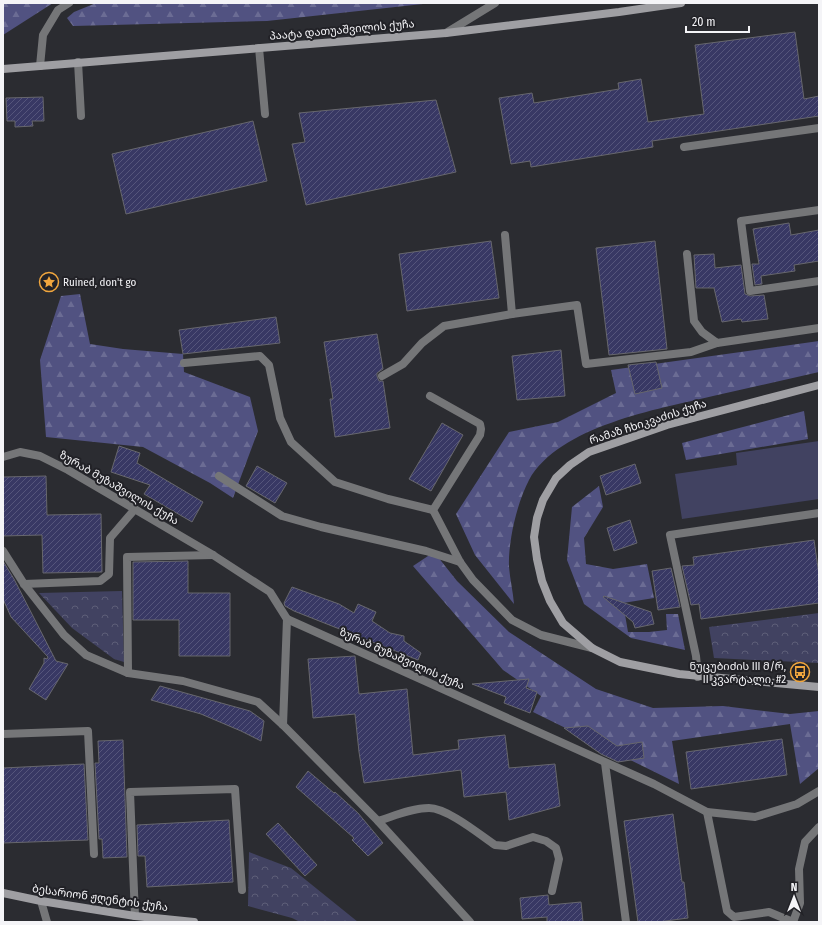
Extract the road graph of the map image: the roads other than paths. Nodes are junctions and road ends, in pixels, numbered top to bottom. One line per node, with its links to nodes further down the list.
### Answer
1 (69, 3): 7 (street)
2 (495, 3): 4 (street)
3 (681, 3): 4 (main road, პაატა დათუაშვილის ქუჩა)
4 (446, 32): 5 (main road, პაატა დათუაშვილის ქუჩა)
5 (259, 48): 6 (main road, პაატა დათუაშვილის ქუჩა); 9 (street)
6 (78, 62): 7 (main road, პაატა დათუაშვილის ქუჩა); 10 (street)
7 (40, 66): 8 (main road, პაატა დათუაშვილის ქუჩა)
8 (3, 69)
9 (265, 114)
10 (81, 116)
11 (819, 128): 12 (street)
12 (684, 147)
13 (819, 210): 16 (street)
14 (505, 235): 17 (street)
15 (687, 254): 19 (street)
16 (819, 281)
17 (512, 314): 19 (street); 21 (street)
18 (819, 328): 19 (street)
19 (717, 343)
20 (184, 363): 27 (street)
21 (382, 376)
22 (819, 385): 34 (main road, რამაზ ჩხიკვაძის ქუჩა)
23 (430, 396): 27 (street)
24 (3, 457): 26 (street, ზურაბ მუზაშვილის ქუჩა)
25 (219, 476): 31 (street)
26 (135, 509): 30 (street, ზურაბ მუზაშვილის ქუჩა); 32 (street)
27 (433, 510): 31 (street)
28 (819, 513): 36 (street)
29 (3, 551): 32 (street)
30 (213, 554): 33 (street, ზურაბ მუზაშვილის ქუჩა); 35 (street)
31 (460, 562): 34 (street)
32 (24, 584): 35 (street)
33 (287, 619): 38 (street); 40 (street, ზურაბ მუზაშვილის ქუჩა)
34 (592, 648): 36 (main road, რამაზ ჩხიკვაძის ქუჩა)
35 (128, 673): 38 (street)
36 (698, 677): 37 (main road, რამაზ ჩხიკვაძის ქუჩა)
37 (819, 687)
38 (283, 725): 43 (street)
39 (3, 734): 45 (street)
40 (605, 763): 42 (street, ზურაბ მუზაშვილის ქუჩა); 54 (street)
41 (819, 791): 42 (street, ზურაბ მუზაშვილის ქუჩა)
42 (707, 812): 55 (street)
43 (378, 821): 47 (street); 53 (street)
44 (819, 827): 55 (street)
45 (94, 854)
46 (242, 890): 50 (street)
47 (552, 891)
48 (3, 893): 49 (main road, ბესარიონ ჟღენტის ქუჩა)
49 (41, 901): 50 (main road, ბესარიონ ჟღენტის ქუჩა); 51 (street)
50 (135, 916): 52 (main road, ბესარიონ ჟღენტის ქუჩა)
51 (47, 922)
52 (194, 922)
53 (470, 922)
54 (626, 922)
55 (793, 922)

